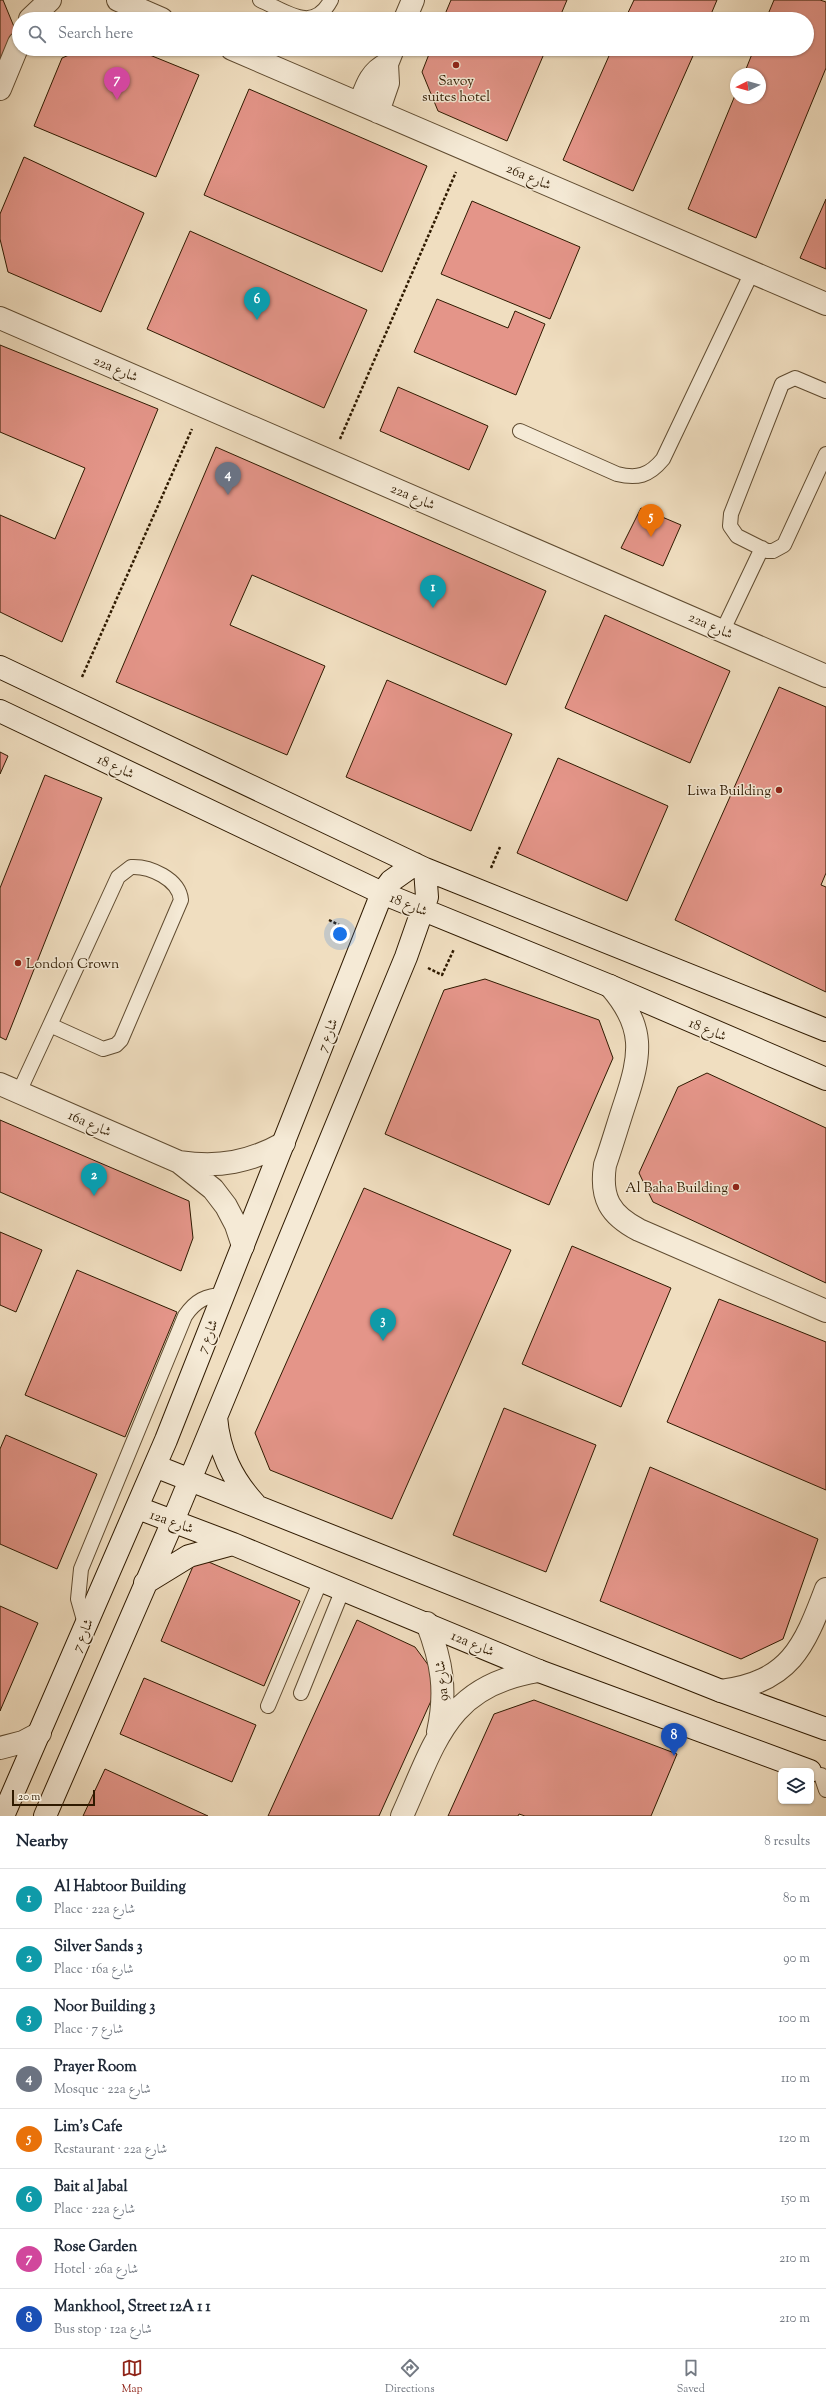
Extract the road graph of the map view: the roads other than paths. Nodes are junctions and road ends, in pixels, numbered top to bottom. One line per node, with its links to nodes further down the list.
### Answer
1 (29, 0): 7 (street)
2 (50, 0): 8 (street)
3 (118, 0): 9 (street)
4 (260, 0): 10 (lane)
5 (331, 0): 11 (lane)
6 (413, 0): 12 (street)
7 (29, 12)
8 (37, 12)
9 (146, 12)
10 (290, 12)
11 (323, 12)
12 (408, 12)
13 (14, 56): 16 (street)
14 (248, 56): 17 (street, 26a شارع)
15 (390, 56): 17 (street)
16 (0, 89)
17 (369, 108): 18 (street, 26a شارع)
18 (752, 272): 19 (street, 26a شارع); 22 (lane)
19 (826, 304)
20 (0, 318): 25 (street, 22a شارع)
21 (826, 391): 24 (lane)
22 (520, 431)
23 (826, 454): 24 (lane)
24 (762, 548): 25 (lane)
25 (723, 630): 27 (street, 22a شارع)
26 (0, 667): 29 (street)
27 (826, 676)
28 (0, 711): 30 (street, شارع 18)
29 (420, 867): 30 (street, شارع 7); 31 (street); 34 (street)
30 (382, 893): 31 (street, شارع 18); 37 (street, شارع 7)
31 (424, 910): 32 (street, شارع 18); 42 (street)
32 (610, 986): 35 (street, شارع 18); 41 (street)
33 (50, 1025): 33 (lane); 36 (lane)
34 (826, 1030)
35 (826, 1080)
36 (9, 1088): 38 (street, 16a شارع)
37 (284, 1143): 38 (street, 16a شارع); 39 (street, شارع 7)
38 (179, 1162): 39 (street, 16a شارع)
39 (243, 1246): 40 (street, شارع 7)
40 (224, 1295): 43 (street, شارع 7); 54 (lane)
41 (826, 1311)
42 (216, 1416): 44 (street); 45 (street)
43 (155, 1466): 44 (street); 46 (street, شارع 7)
44 (190, 1480): 45 (street); 47 (street)
45 (256, 1505): 56 (street)
46 (138, 1508): 47 (street, 12a شارع); 54 (street, شارع 7)
47 (173, 1521): 48 (street, 12a شارع); 50 (street)
48 (233, 1544): 49 (street, 12a شارع); 50 (street)
49 (321, 1580): 51 (street, 12a شارع); 58 (lane)
50 (144, 1584): 65 (street)
51 (343, 1589): 53 (street, 12a شارع); 57 (lane)
52 (826, 1589): 56 (street)
53 (426, 1623): 55 (street, 12a شارع); 61 (street, 9a شارع)
54 (86, 1627): 60 (street, شارع 7)
55 (539, 1671): 61 (street, 9a شارع); 63 (street, 12a شارع)
56 (721, 1691): 59 (street)
57 (301, 1693)
58 (268, 1706)
59 (826, 1729)
60 (40, 1733): 62 (street); 64 (street, شارع 7)
61 (436, 1741): 66 (street, 9a شارع)
62 (0, 1748)
63 (819, 1777)
64 (3, 1816)
65 (45, 1816)
66 (402, 1816)

